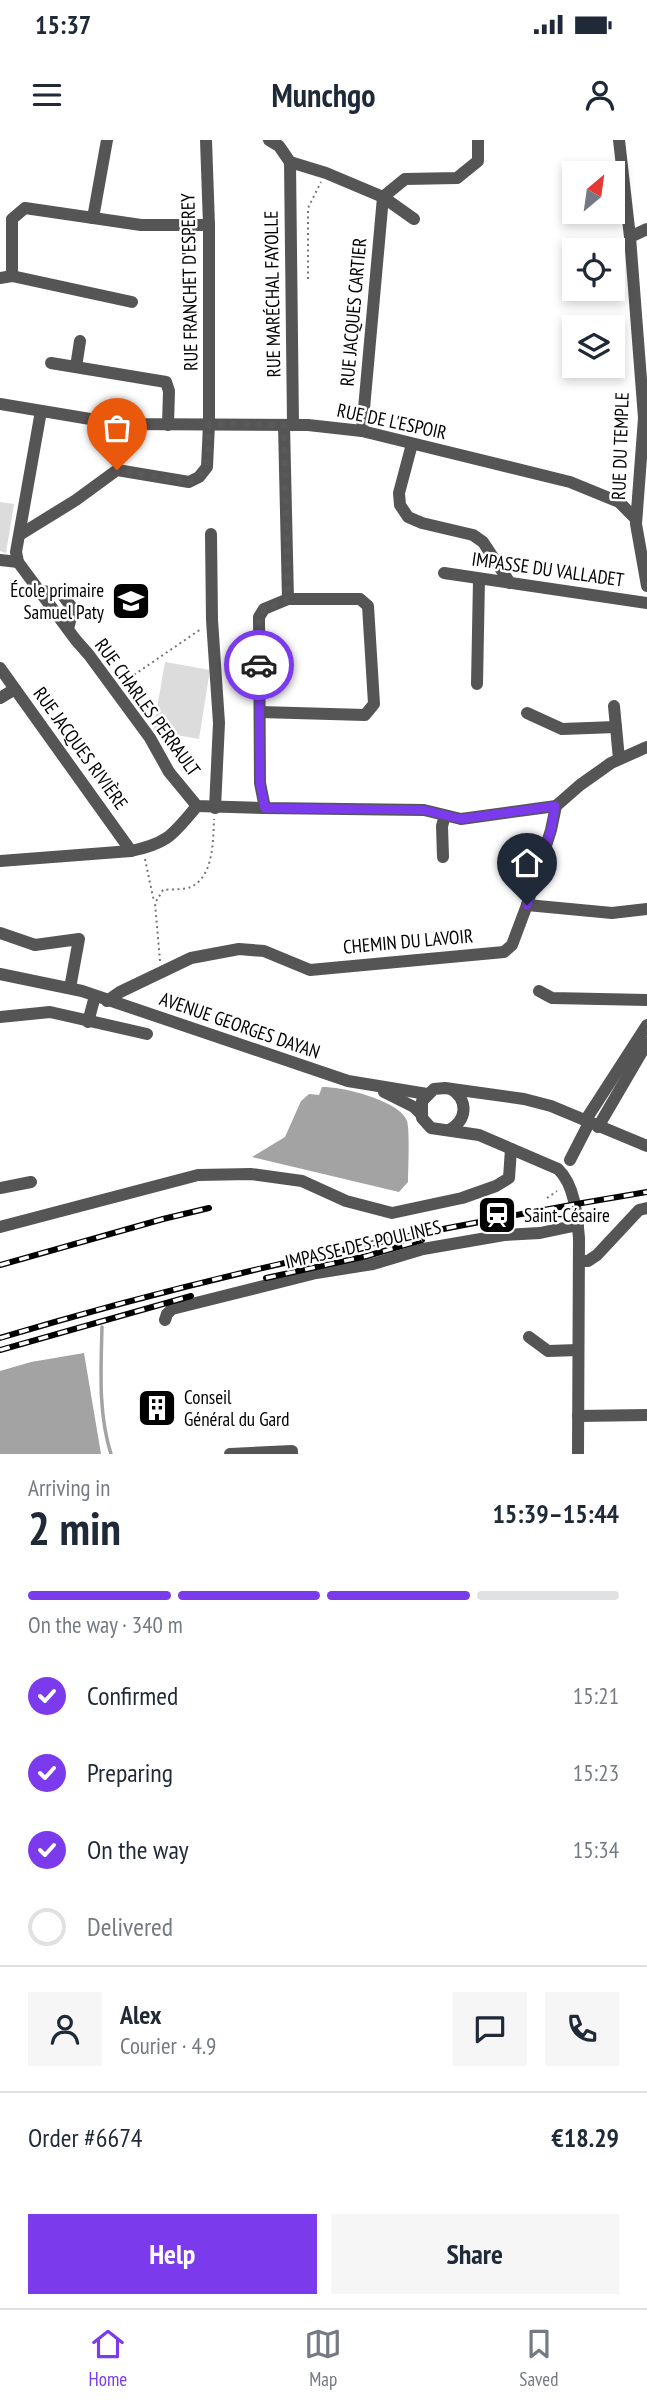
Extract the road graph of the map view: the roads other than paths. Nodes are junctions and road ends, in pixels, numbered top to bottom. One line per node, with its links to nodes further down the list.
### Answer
1 (107, 140): 8 (street)
2 (206, 140): 10 (street, RUE FRANCHET D'ESPEREY)
3 (269, 140): 6 (street)
4 (478, 140): 7 (street)
5 (619, 140): 12 (street, RUE DU TEMPLE)
6 (290, 162): 7 (street); 22 (street, RUE MARÉCHAL FAYOLLE)
7 (383, 197): 9 (street); 23 (street, RUE JACQUES CARTIER)
8 (93, 218): 10 (street); 13 (street)
9 (414, 219)
10 (209, 225): 20 (street, RUE FRANCHET D'ESPEREY)
11 (647, 229): 12 (street)
12 (630, 237): 25 (street, RUE DU TEMPLE)
13 (6, 277): 14 (street)
14 (132, 302)
15 (80, 341): 17 (street)
16 (51, 363): 17 (street)
17 (76, 367): 21 (street)
18 (0, 404): 19 (street, RUE DE L'ESPOIR)
19 (41, 411): 21 (street, RUE DE L'ESPOIR); 26 (street)
20 (209, 424): 21 (street, RUE DE L'ESPOIR); 22 (street, RUE DE L'ESPOIR); 26 (street, RUE FRANCHET D'ESPEREY)
21 (168, 425)
22 (289, 425): 23 (street, RUE DE L'ESPOIR); 34 (street, RUE MARÉCHAL FAYOLLE)
23 (362, 431): 24 (street, RUE DE L'ESPOIR)
24 (412, 444): 25 (street, RUE DE L'ESPOIR); 32 (street)
25 (636, 519): 33 (street, RUE DU TEMPLE)
26 (21, 534): 29 (street)
27 (211, 534): 48 (street)
28 (0, 561): 29 (street)
29 (18, 562): 46 (street, RUE CHARLES PERRAULT)
30 (444, 573): 31 (street, IMPASSE DU VALLADET)
31 (479, 579): 32 (street, IMPASSE DU VALLADET); 37 (street)
32 (510, 583): 35 (street, IMPASSE DU VALLADET)
33 (647, 586)
34 (288, 599): 41 (street); 41 (street)
35 (647, 603)
36 (0, 668): 38 (street, RUE JACQUES RIVIÈRE)
37 (477, 684)
38 (15, 689): 39 (street); 51 (street, RUE JACQUES RIVIÈRE)
39 (0, 698)
40 (614, 706): 43 (street)
41 (260, 712): 49 (street)
42 (527, 713): 43 (street)
43 (616, 727): 45 (street)
44 (647, 747): 45 (street)
45 (619, 760): 47 (street)
46 (197, 806): 48 (street, RUE CHARLES PERRAULT); 51 (street)
47 (555, 806): 50 (street, RUE CHARLES PERRAULT); 54 (street, CHEMIN DU LAVOIR)
48 (215, 808): 49 (street, RUE CHARLES PERRAULT)
49 (265, 808): 50 (street, RUE CHARLES PERRAULT)
50 (445, 816): 53 (street)
51 (131, 850): 52 (street)
52 (1, 857)
53 (443, 857)
54 (527, 905): 55 (street); 60 (street, CHEMIN DU LAVOIR)
55 (647, 909)
56 (0, 933): 58 (street)
57 (0, 974): 58 (street, AVENUE GEORGES DAYAN)
58 (70, 988): 60 (street, AVENUE GEORGES DAYAN)
59 (539, 991): 61 (street)
60 (101, 998): 63 (street); 67 (street, AVENUE GEORGES DAYAN)
61 (647, 1000)
62 (0, 1017): 63 (street)
63 (88, 1022): 65 (street)
64 (647, 1025): 73 (street)
65 (147, 1034)
66 (647, 1043): 73 (street)
67 (361, 1084): 70 (street, AVENUE GEORGES DAYAN); 72 (street, AVENUE GEORGES DAYAN)
68 (450, 1089): 69 (street); 70 (street); 71 (street)
69 (486, 1093): 71 (street); 73 (street)
70 (427, 1094): 72 (street)
71 (464, 1113): 74 (street); 75 (street)
72 (421, 1114): 74 (street)
73 (591, 1124): 76 (street); 78 (street)
74 (449, 1130): 75 (street)
75 (479, 1135): 77 (street)
76 (647, 1146)
77 (511, 1149): 82 (street); 84 (street)
78 (570, 1160)
79 (31, 1182): 80 (street)
80 (0, 1188)
81 (647, 1208): 83 (street)
82 (0, 1227)
83 (615, 1234): 84 (street, IMPASSE DES POULINES); 85 (street)
84 (579, 1236): 85 (street); 86 (street, IMPASSE DES POULINES)
85 (580, 1261): 88 (street)
86 (166, 1320)
87 (529, 1337): 88 (street)
88 (578, 1350): 90 (street)
89 (647, 1415): 90 (street)
90 (578, 1416): 93 (street)
91 (230, 1454): 92 (street)
92 (292, 1454)
93 (578, 1454)

